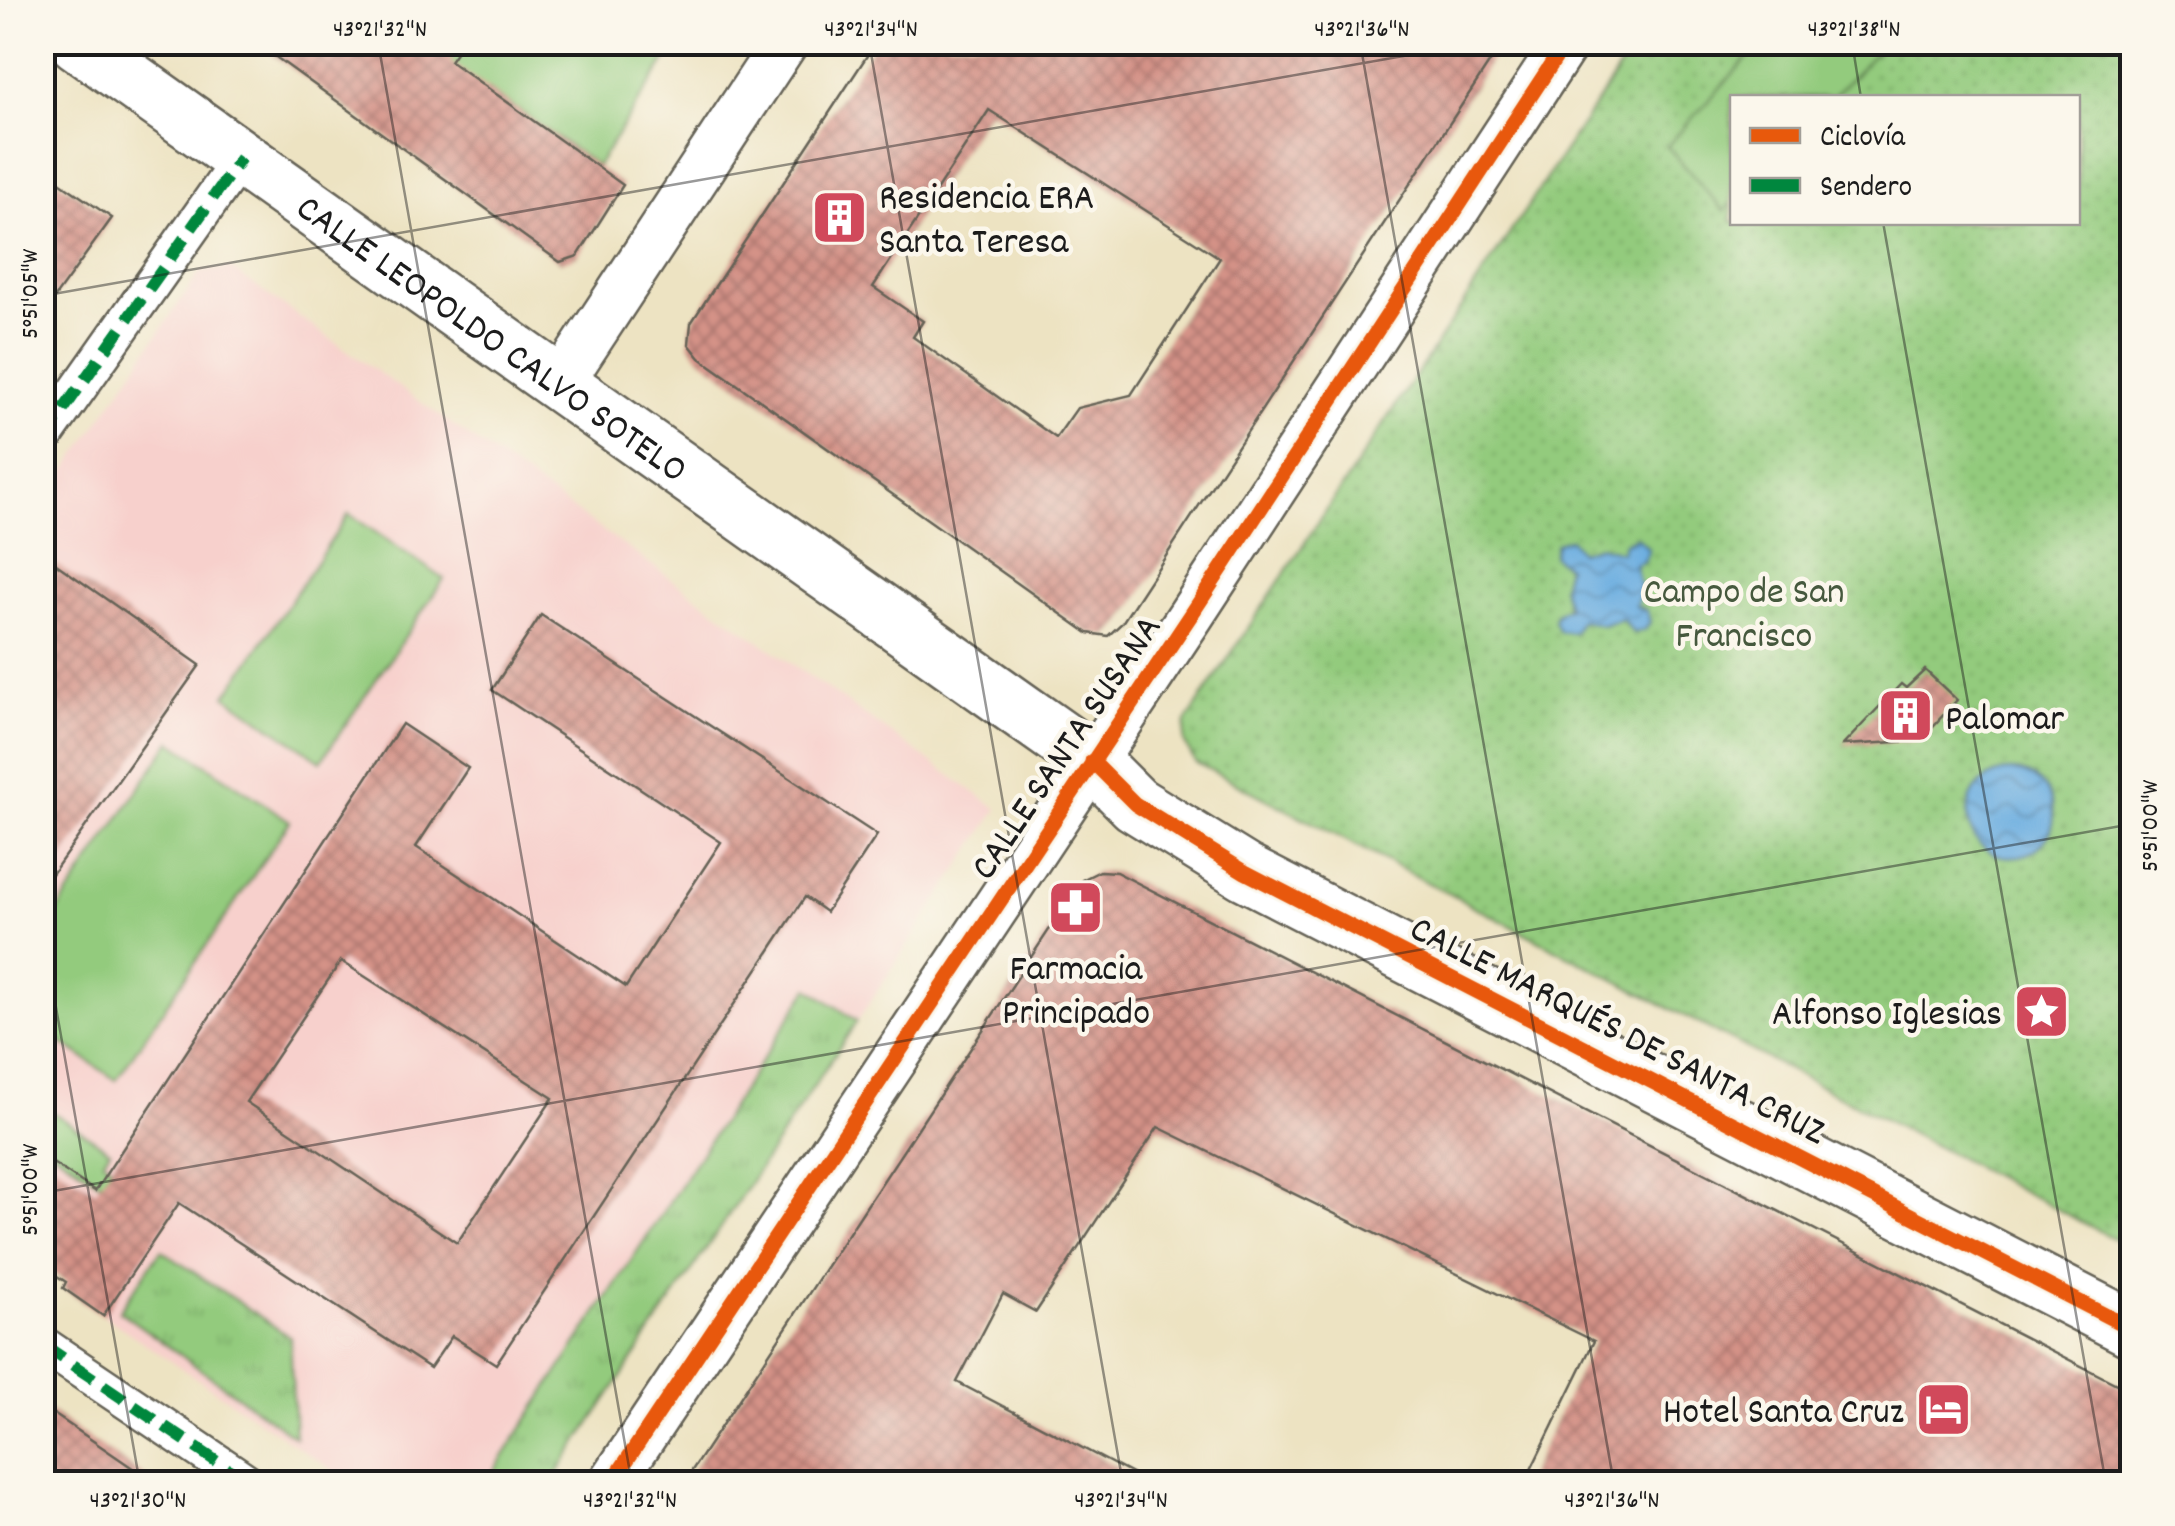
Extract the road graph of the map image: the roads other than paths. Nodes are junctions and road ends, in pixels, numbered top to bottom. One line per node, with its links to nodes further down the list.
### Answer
1 (77, 42): 4 (street, CALLE LEOPOLDO CALVO SOTELO)
2 (785, 42): 5 (street)
3 (1566, 42): 7 (street, CALLE SANTA SUSANA)
4 (241, 158): 5 (street, CALLE LEOPOLDO CALVO SOTELO); 6 (street)
5 (560, 382): 7 (street, CALLE LEOPOLDO CALVO SOTELO)
6 (42, 440)
7 (1092, 761): 8 (street, CALLE MARQUÉS DE SANTA CRUZ); 11 (street, CALLE SANTA SUSANA)
8 (2132, 1330)
9 (42, 1344): 10 (street)
10 (250, 1484)
11 (611, 1484)

